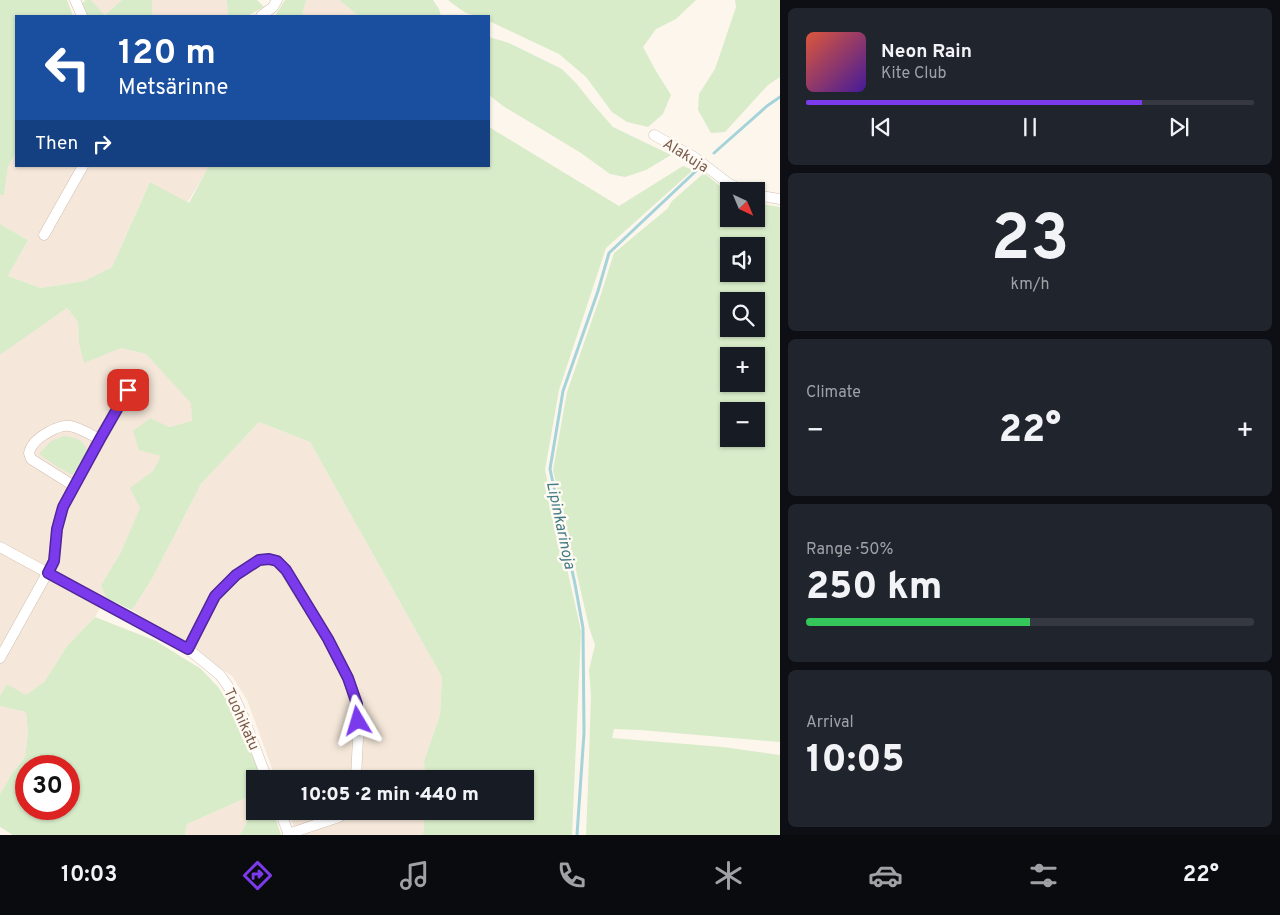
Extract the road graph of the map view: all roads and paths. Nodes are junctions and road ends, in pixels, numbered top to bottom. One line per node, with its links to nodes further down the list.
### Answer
1 (75, 0): 3 (street)
2 (277, 0): 4 (street)
3 (82, 15)
4 (262, 15)
5 (654, 135): 7 (street, Alakuja)
6 (82, 167): 10 (street)
7 (727, 182)
8 (765, 196): 9 (street)
9 (780, 199)
10 (44, 236)
11 (128, 390): 12 (street)
12 (100, 439): 13 (street); 13 (street)
13 (74, 486): 15 (street)
14 (0, 547): 15 (street, Tuohikatu)
15 (48, 573): 16 (street, Tuohikatu); 17 (street)
16 (188, 649): 18 (street, Tuohikatu); 19 (street)
17 (0, 658)
18 (264, 770)
19 (356, 770)
20 (283, 820): 22 (street)
21 (330, 820): 22 (street)
22 (288, 834)

